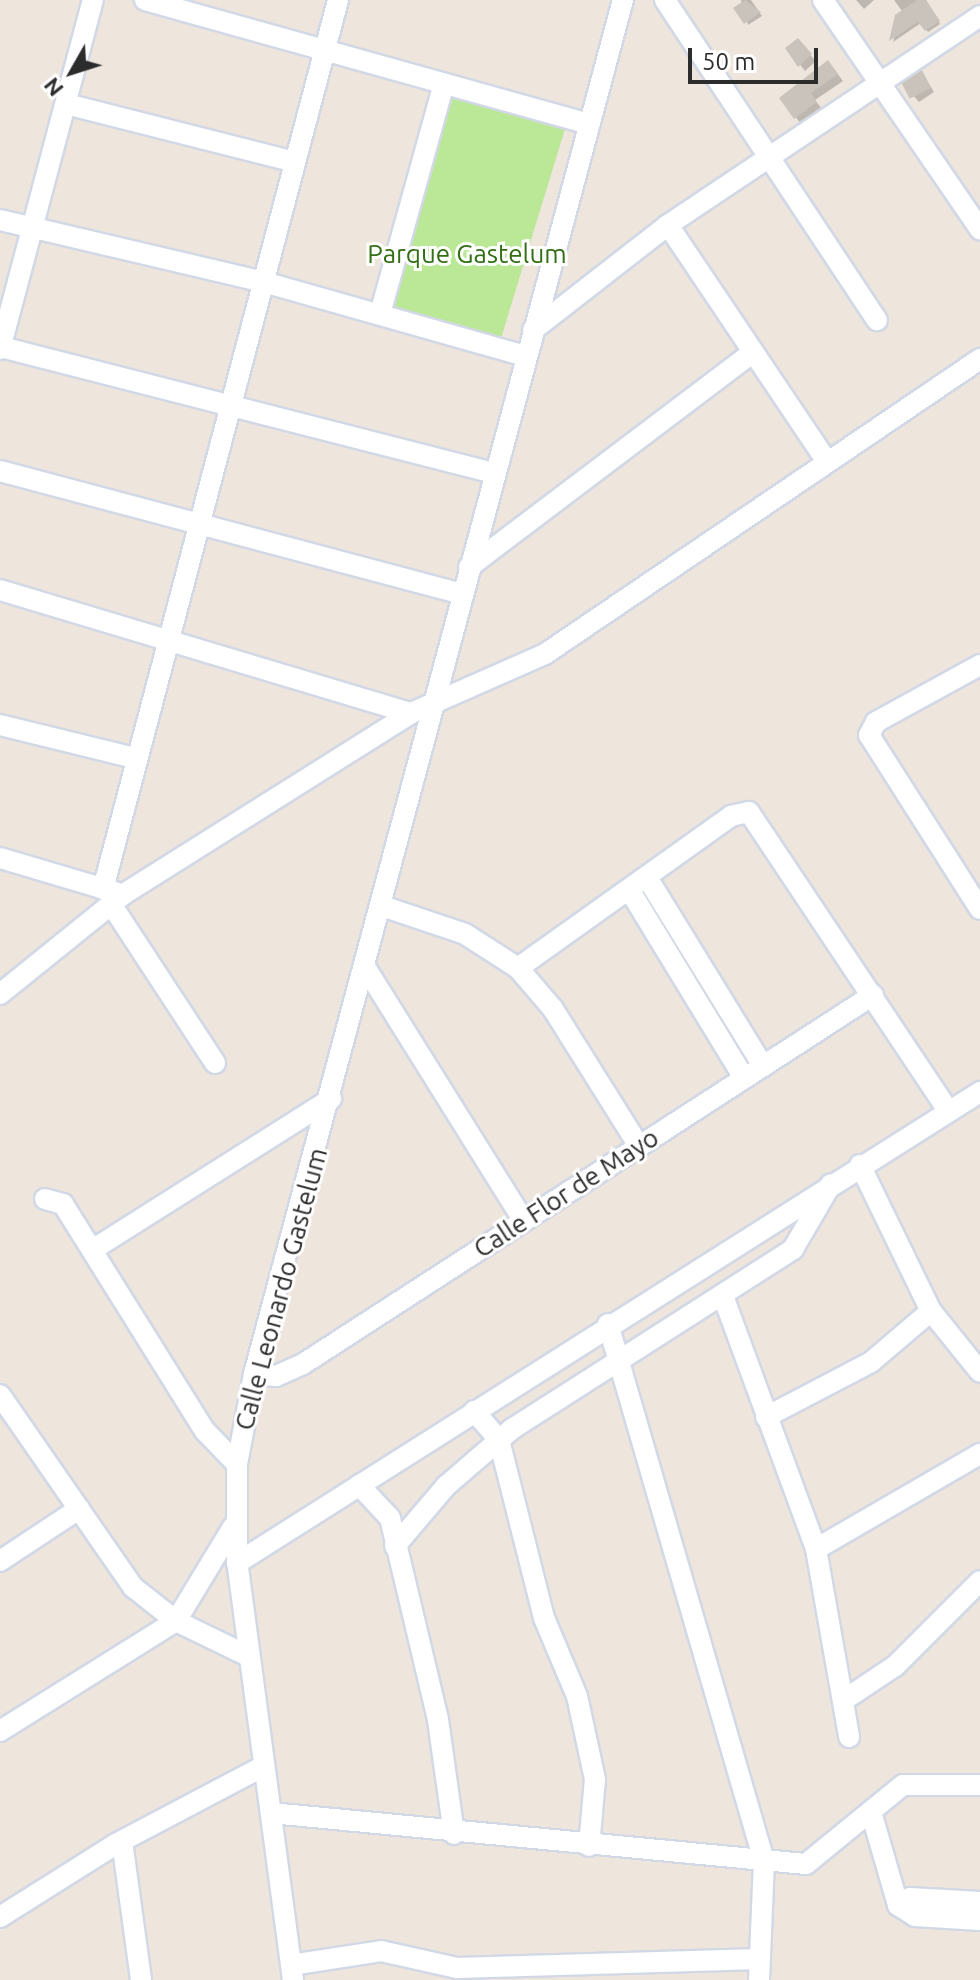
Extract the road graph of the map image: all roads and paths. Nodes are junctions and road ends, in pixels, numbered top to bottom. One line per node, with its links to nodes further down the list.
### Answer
1 (93, 0): 13 (street)
2 (145, 0): 10 (street)
3 (338, 0): 10 (street)
4 (623, 0): 14 (street, Calle Leonardo Gastelum)
5 (665, 0): 15 (street)
6 (823, 0): 11 (street)
7 (974, 0): 8 (street)
8 (980, 9)
9 (980, 16): 11 (street)
10 (325, 50): 12 (street); 16 (street)
11 (879, 82): 15 (street); 20 (street)
12 (444, 84): 14 (street); 22 (street)
13 (66, 104): 16 (street); 19 (street)
14 (589, 124): 24 (street, Calle Leonardo Gastelum)
15 (769, 157): 18 (street); 23 (street)
16 (295, 162): 21 (street)
17 (0, 220): 19 (street)
18 (668, 225): 24 (street); 26 (street)
19 (33, 229): 21 (street); 25 (street)
20 (980, 229)
21 (264, 282): 22 (street); 29 (street)
22 (380, 314): 27 (street)
23 (877, 320)
24 (533, 330): 27 (street, Calle Leonardo Gastelum)
25 (0, 348): 29 (street)
26 (753, 352): 30 (street); 34 (street)
27 (526, 356): 32 (street, Calle Leonardo Gastelum)
28 (979, 362): 30 (street)
29 (232, 401): 32 (street); 33 (street)
30 (827, 462): 39 (street)
31 (0, 471): 33 (street)
32 (494, 473): 34 (street, Calle Leonardo Gastelum)
33 (200, 522): 36 (street); 37 (street)
34 (469, 567): 36 (street, Calle Leonardo Gastelum)
35 (0, 590): 37 (street)
36 (461, 594): 39 (street, Calle Leonardo Gastelum)
37 (169, 638): 40 (street); 42 (street)
38 (980, 665): 48 (street)
39 (431, 704): 40 (street); 47 (street, Calle Leonardo Gastelum)
40 (411, 713): 46 (street)
41 (0, 725): 42 (street)
42 (134, 758): 46 (street)
43 (0, 858): 46 (street)
44 (648, 879): 45 (street); 52 (street); 54 (street)
45 (630, 891): 49 (street); 55 (street)
46 (113, 895): 51 (street); 53 (street)
47 (385, 907): 49 (street); 50 (street, Calle Leonardo Gastelum)
48 (980, 909)
49 (518, 968): 59 (street)
50 (367, 970): 57 (street, Calle Leonardo Gastelum); 63 (street)
51 (0, 994)
52 (873, 995): 54 (street, Calle Flor de Mayo); 58 (street)
53 (215, 1063)
54 (763, 1066): 55 (street, Calle Flor de Mayo)
55 (744, 1078): 59 (street, Calle Flor de Mayo)
56 (980, 1092): 58 (street)
57 (331, 1099): 64 (street); 70 (street, Calle Leonardo Gastelum)
58 (947, 1109): 60 (street)
59 (639, 1146): 63 (street, Calle Flor de Mayo)
60 (860, 1165): 61 (street); 66 (street)
61 (832, 1182): 65 (street); 67 (street)
62 (45, 1199): 64 (street)
63 (524, 1221): 70 (street, Calle Flor de Mayo)
64 (92, 1250): 76 (street)
65 (723, 1296): 68 (street); 73 (street)
66 (931, 1311): 69 (street); 73 (street)
67 (608, 1324): 68 (street); 72 (street)
68 (620, 1354): 74 (street); 97 (street)
69 (980, 1372)
70 (254, 1374): 76 (street, Calle Leonardo Gastelum)
71 (0, 1395): 78 (street)
72 (474, 1411): 74 (street); 77 (street)
73 (766, 1417): 81 (street)
74 (499, 1440): 80 (street); 96 (street)
75 (980, 1454): 81 (street)
76 (237, 1464): 79 (street, Calle Leonardo Gastelum)
77 (359, 1485): 80 (street); 83 (street)
78 (79, 1509): 82 (street); 85 (street)
79 (233, 1527): 83 (street, Calle Leonardo Gastelum); 85 (street)
80 (395, 1546): 94 (street)
81 (816, 1549): 87 (street)
82 (0, 1561)
83 (237, 1563): 86 (street, Calle Leonardo Gastelum)
84 (980, 1581): 87 (street)
85 (176, 1621): 86 (street); 88 (street)
86 (250, 1657): 90 (street, Calle Leonardo Gastelum)
87 (844, 1700): 89 (street)
88 (0, 1731)
89 (849, 1737)
90 (264, 1766): 93 (street, Calle Leonardo Gastelum); 95 (street)
91 (978, 1784): 92 (street)
92 (871, 1812): 97 (street); 99 (street)
93 (271, 1813): 94 (street); 103 (street, Calle Leonardo Gastelum)
94 (454, 1834): 96 (street)
95 (122, 1841): 100 (street); 104 (street)
96 (589, 1846): 97 (street)
97 (764, 1861): 102 (street)
98 (980, 1902): 99 (street)
99 (898, 1905): 101 (street)
100 (0, 1917)
101 (980, 1920)
102 (760, 1959): 103 (street); 105 (street)
103 (292, 1973)
104 (141, 1980)
105 (759, 1980)

